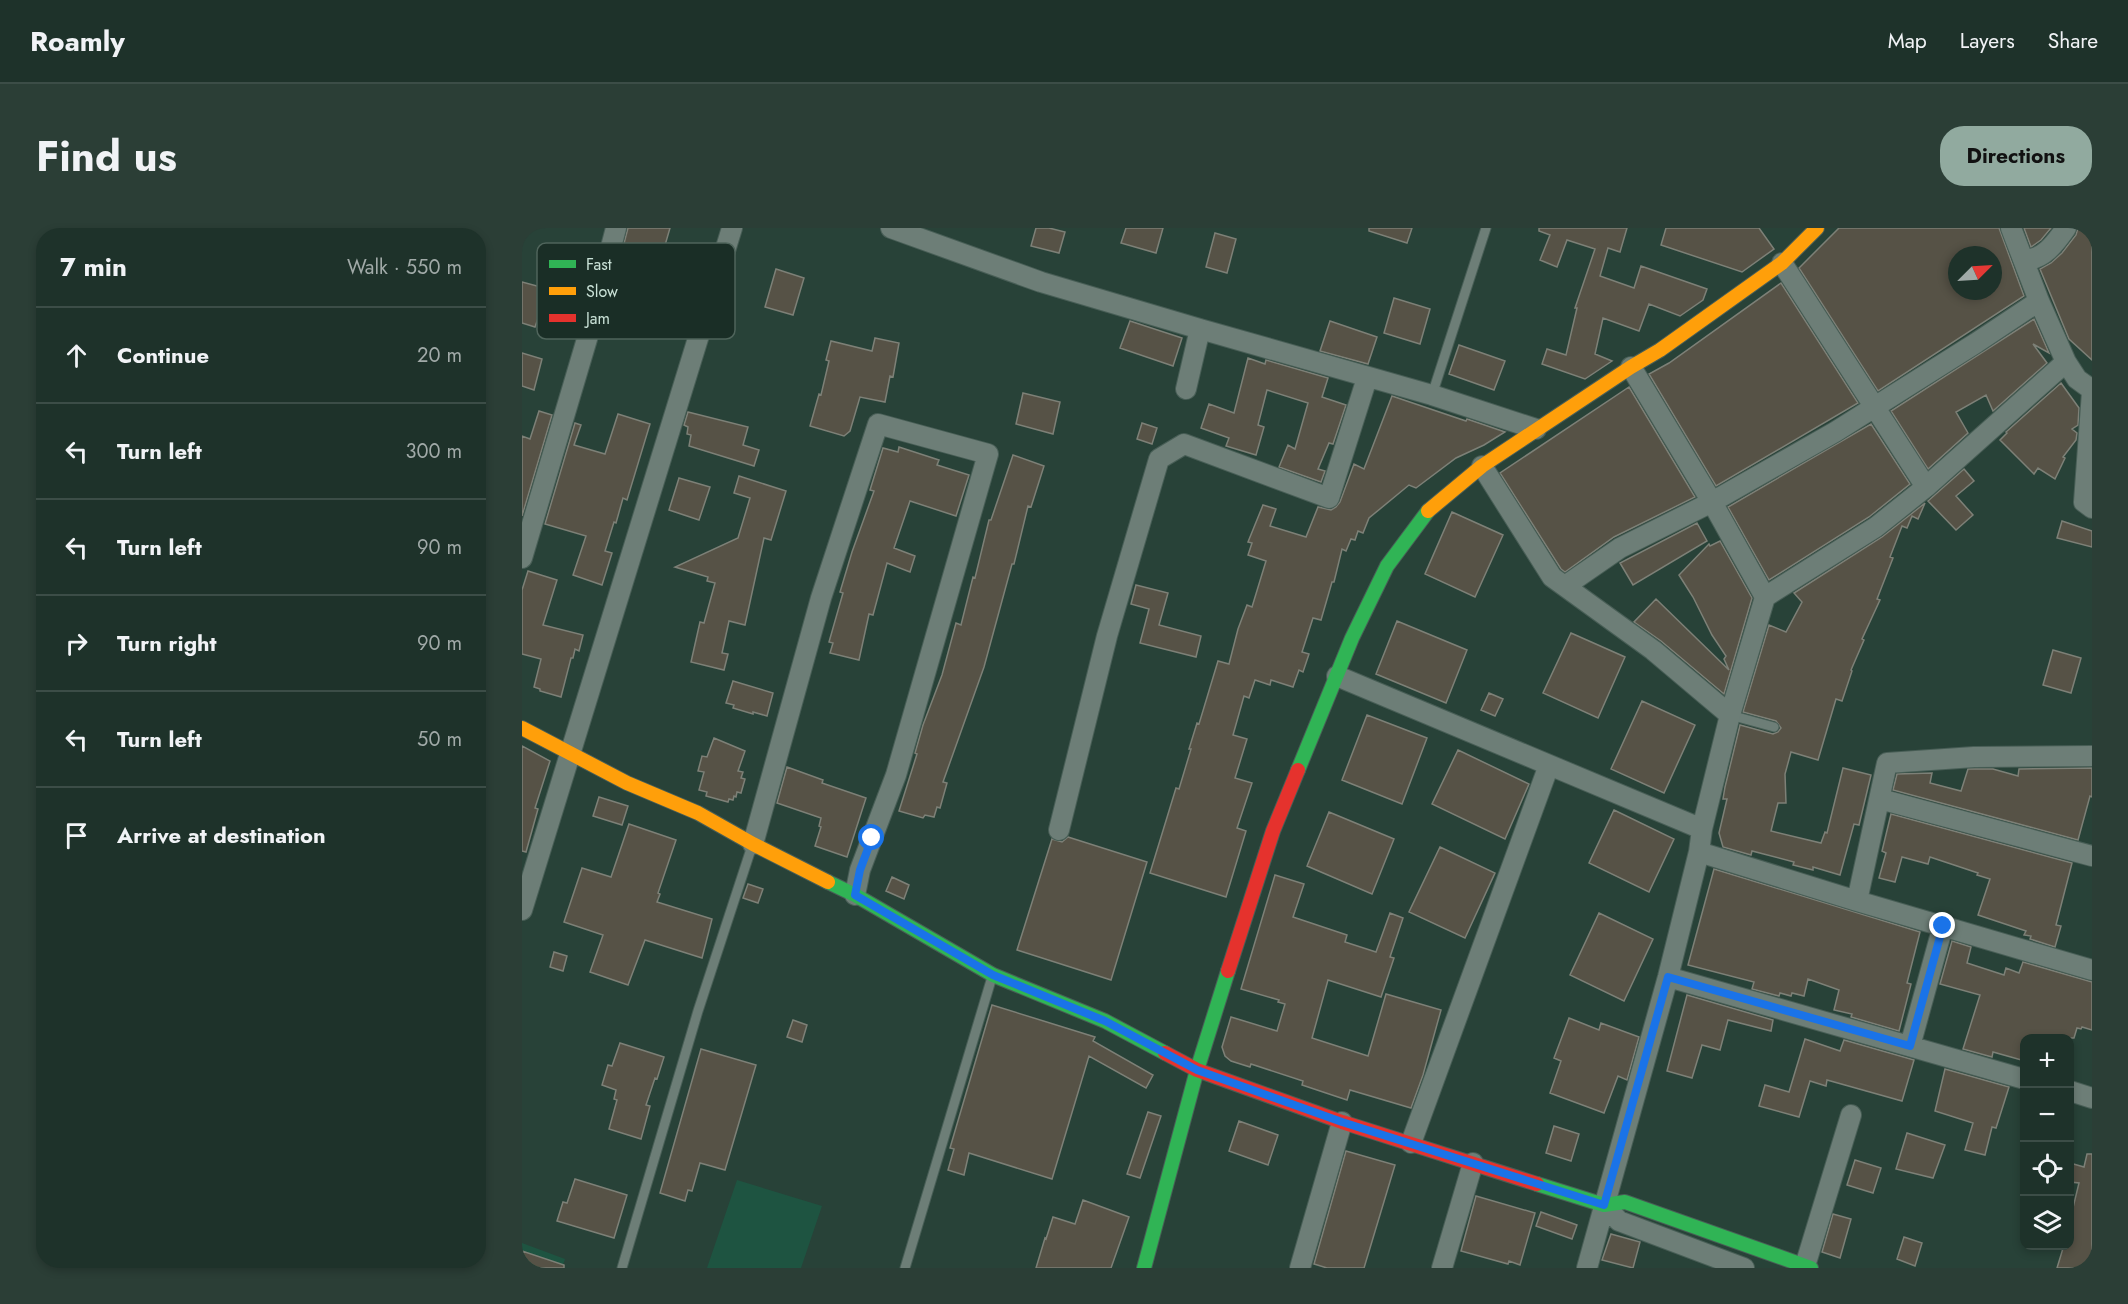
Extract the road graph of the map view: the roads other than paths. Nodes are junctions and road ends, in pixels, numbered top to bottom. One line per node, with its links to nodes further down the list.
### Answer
1 (616, 228): 8 (street)
2 (732, 228): 9 (street)
3 (891, 228): 13 (street)
4 (1486, 228): 21 (lane)
5 (2011, 228): 10 (street)
6 (2066, 228): 10 (street)
7 (1809, 230): 11 (street)
8 (612, 243)
9 (727, 243)
10 (2024, 260): 12 (street)
11 (1782, 263): 17 (street); 22 (street)
12 (2039, 301): 16 (street); 22 (street)
13 (1200, 329): 18 (street); 19 (street)
14 (587, 339): 28 (street)
15 (698, 339): 35 (street)
16 (2066, 362): 20 (street); 25 (street)
17 (1631, 367): 23 (street); 26 (street)
18 (1367, 378): 21 (street); 39 (street)
19 (1186, 389)
20 (2092, 391): 27 (street)
21 (1432, 395): 23 (street)
22 (1875, 406): 25 (street); 26 (street)
23 (1536, 429): 24 (street)
24 (1482, 466): 29 (street); 31 (street)
25 (1926, 487): 30 (street)
26 (1712, 502): 29 (street); 30 (street)
27 (2092, 508)
28 (522, 558)
29 (1565, 586): 32 (street)
30 (1765, 597): 32 (street)
31 (1337, 676): 37 (street); 52 (street)
32 (1730, 715): 34 (lane); 40 (street)
33 (522, 728): 35 (street)
34 (1774, 728)
35 (570, 755): 41 (street); 46 (street)
36 (2092, 756): 38 (street)
37 (1549, 765): 40 (street); 58 (street)
38 (1880, 799): 43 (street); 45 (street)
39 (1059, 830)
40 (1702, 830): 42 (street)
41 (753, 844): 44 (street); 44 (street); 62 (lane)
42 (1699, 852): 45 (street); 50 (street)
43 (2092, 856)
44 (855, 895): 49 (street)
45 (1857, 901): 47 (street)
46 (522, 910)
47 (1943, 926): 48 (street); 51 (street)
48 (2092, 970)
49 (993, 975): 52 (street); 63 (lane)
50 (1668, 977): 51 (street); 60 (street)
51 (1910, 1046): 53 (street)
52 (1197, 1070): 57 (street); 64 (street)
53 (2020, 1077)
54 (2074, 1092): 55 (street)
55 (2092, 1098)
56 (1851, 1115): 61 (street)
57 (1342, 1122): 58 (street); 65 (street)
58 (1411, 1143): 59 (street)
59 (1473, 1163): 60 (street); 66 (street)
60 (1604, 1205): 61 (street); 67 (street); 68 (street)
61 (1808, 1267)
62 (622, 1268)
63 (905, 1268)
64 (1144, 1268)
65 (1300, 1268)
66 (1442, 1268)
67 (1587, 1268)
68 (1744, 1268)

